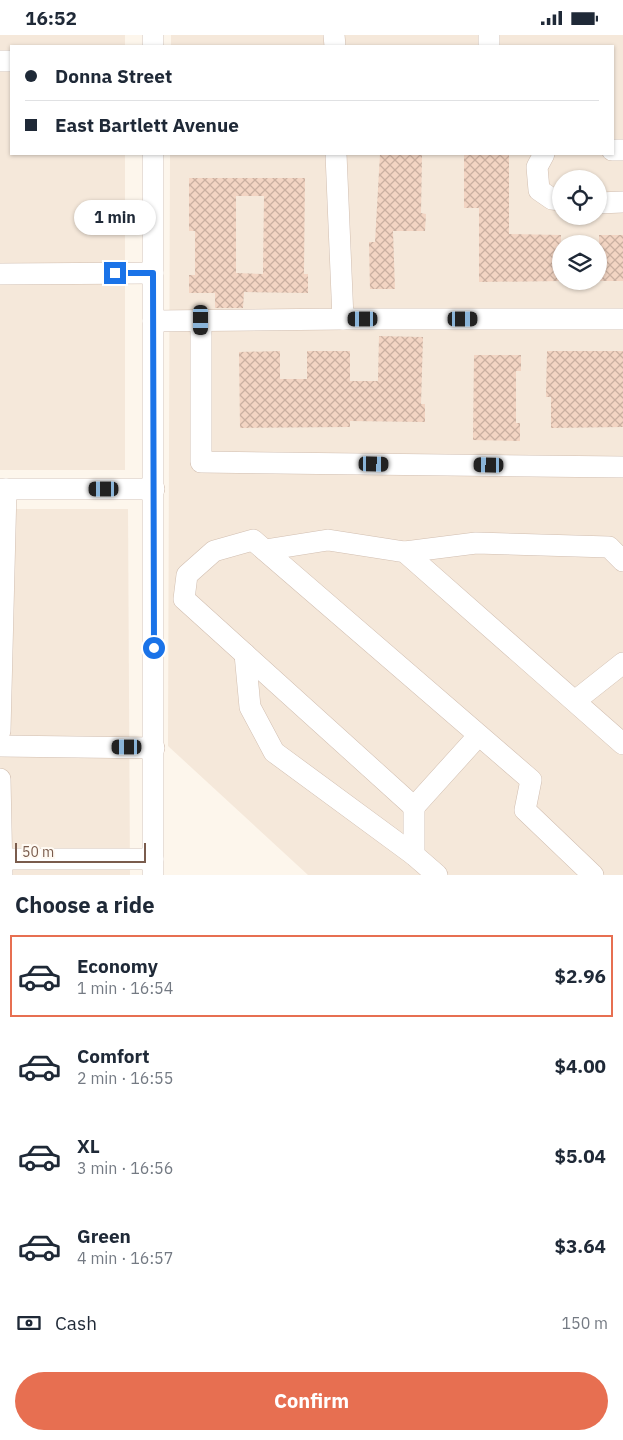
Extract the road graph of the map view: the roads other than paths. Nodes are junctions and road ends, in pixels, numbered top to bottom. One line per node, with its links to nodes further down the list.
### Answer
1 (152, 155): 7 (street)
2 (336, 155): 9 (street)
3 (544, 155): 4 (street)
4 (552, 199)
5 (607, 203): 6 (street)
6 (623, 203)
7 (153, 273): 8 (street); 12 (street)
8 (0, 274)
9 (343, 319): 10 (street); 11 (street)
10 (623, 319)
11 (201, 320): 12 (street); 13 (street)
12 (153, 321): 15 (street)
13 (623, 467)
14 (3, 489): 15 (street); 22 (street)
15 (154, 489): 26 (street)
16 (265, 550): 17 (street); 19 (street); 23 (street)
17 (405, 552): 18 (street); 21 (street)
18 (623, 561)
19 (245, 654): 28 (street); 29 (street)
20 (623, 663): 21 (street)
21 (575, 701): 24 (street)
22 (0, 731)
23 (479, 735): 28 (street); 33 (street)
24 (623, 744)
25 (0, 747): 26 (street)
26 (154, 748): 31 (street)
27 (0, 779): 30 (street)
28 (414, 807): 29 (street)
29 (414, 855): 32 (street)
30 (1, 865): 31 (street)
31 (153, 867)
32 (431, 873)
33 (592, 875)

